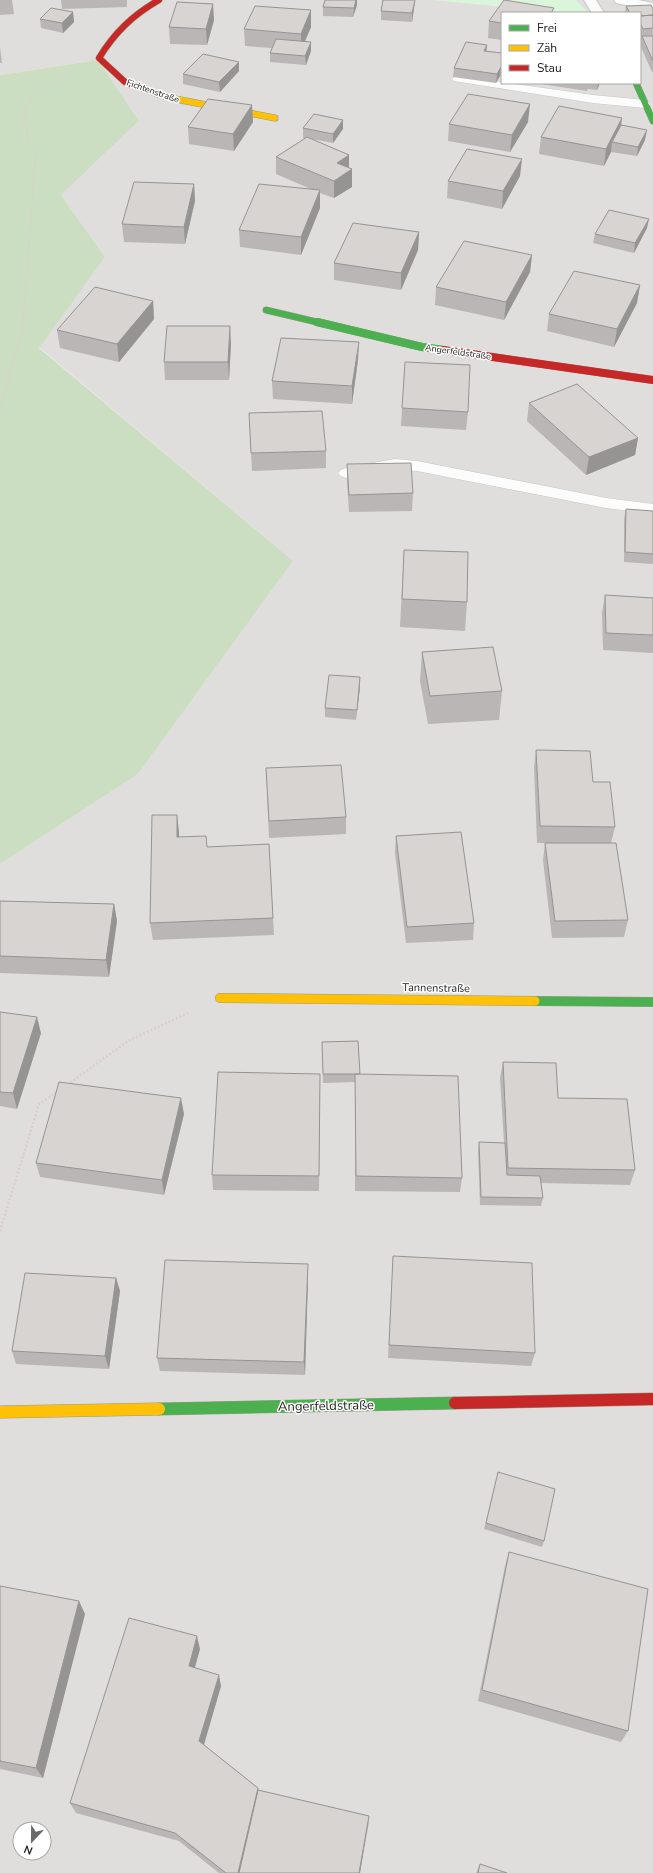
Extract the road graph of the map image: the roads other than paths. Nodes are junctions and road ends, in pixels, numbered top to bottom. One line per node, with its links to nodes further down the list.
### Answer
1 (159, 0): 9 (street, Fichtenstraße)
2 (590, 0): 5 (street)
3 (620, 0): 4 (street)
4 (653, 7)
5 (597, 12)
6 (458, 79): 8 (lane)
7 (636, 84): 8 (street)
8 (645, 104): 10 (street)
9 (275, 118)
10 (653, 121)
11 (266, 310): 12 (street, Angerfeldstraße)
12 (653, 380)
13 (346, 473): 14 (lane)
14 (653, 509)
15 (220, 998): 16 (street, Tannenstraße)
16 (653, 1002)
17 (653, 1399): 18 (street, Angerfeldstraße)
18 (0, 1412)

